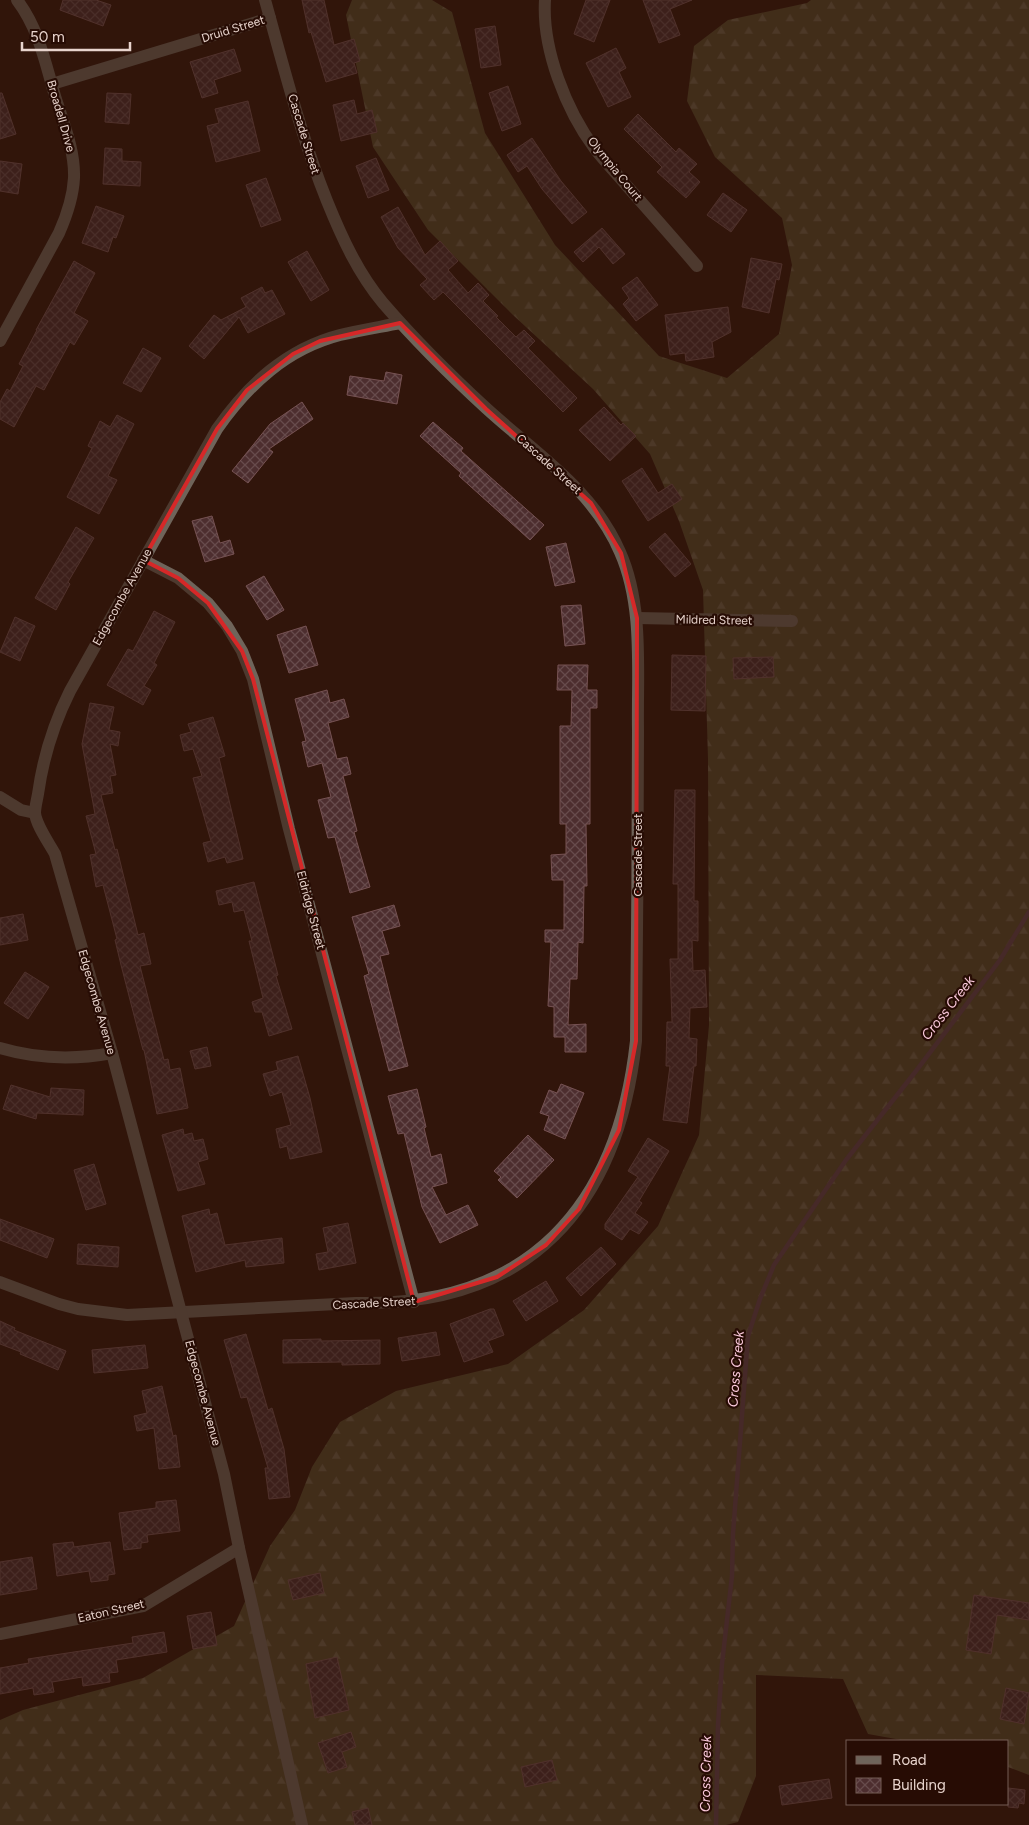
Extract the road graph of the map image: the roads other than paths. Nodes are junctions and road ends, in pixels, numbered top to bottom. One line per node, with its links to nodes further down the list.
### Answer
1 (17, 0): 5 (street, Broadell Drive)
2 (265, 0): 4 (street, Cascade Street)
3 (544, 0): 6 (street, Olympia Court)
4 (270, 18): 5 (street, Druid Street); 7 (street, Cascade Street)
5 (52, 84): 8 (street, Broadell Drive)
6 (697, 266)
7 (400, 322): 9 (street, Edgecombe Avenue); 10 (street, Cascade Street)
8 (0, 341)
9 (143, 560): 13 (street, Edgecombe Avenue); 17 (street, Eldridge Street)
10 (637, 618): 11 (street, Mildred Street); 17 (street, Cascade Street)
11 (792, 621)
12 (0, 797): 13 (street)
13 (35, 813): 15 (street, Edgecombe Avenue)
14 (0, 1048): 15 (street)
15 (112, 1053): 18 (street, Edgecombe Avenue)
16 (0, 1282): 18 (street, Cascade Street)
17 (414, 1302): 18 (street, Cascade Street)
18 (182, 1313): 19 (street, Edgecombe Avenue)
19 (239, 1548): 20 (street, Eaton Street); 21 (street, Edgecombe Avenue)
20 (0, 1634)
21 (302, 1825)

